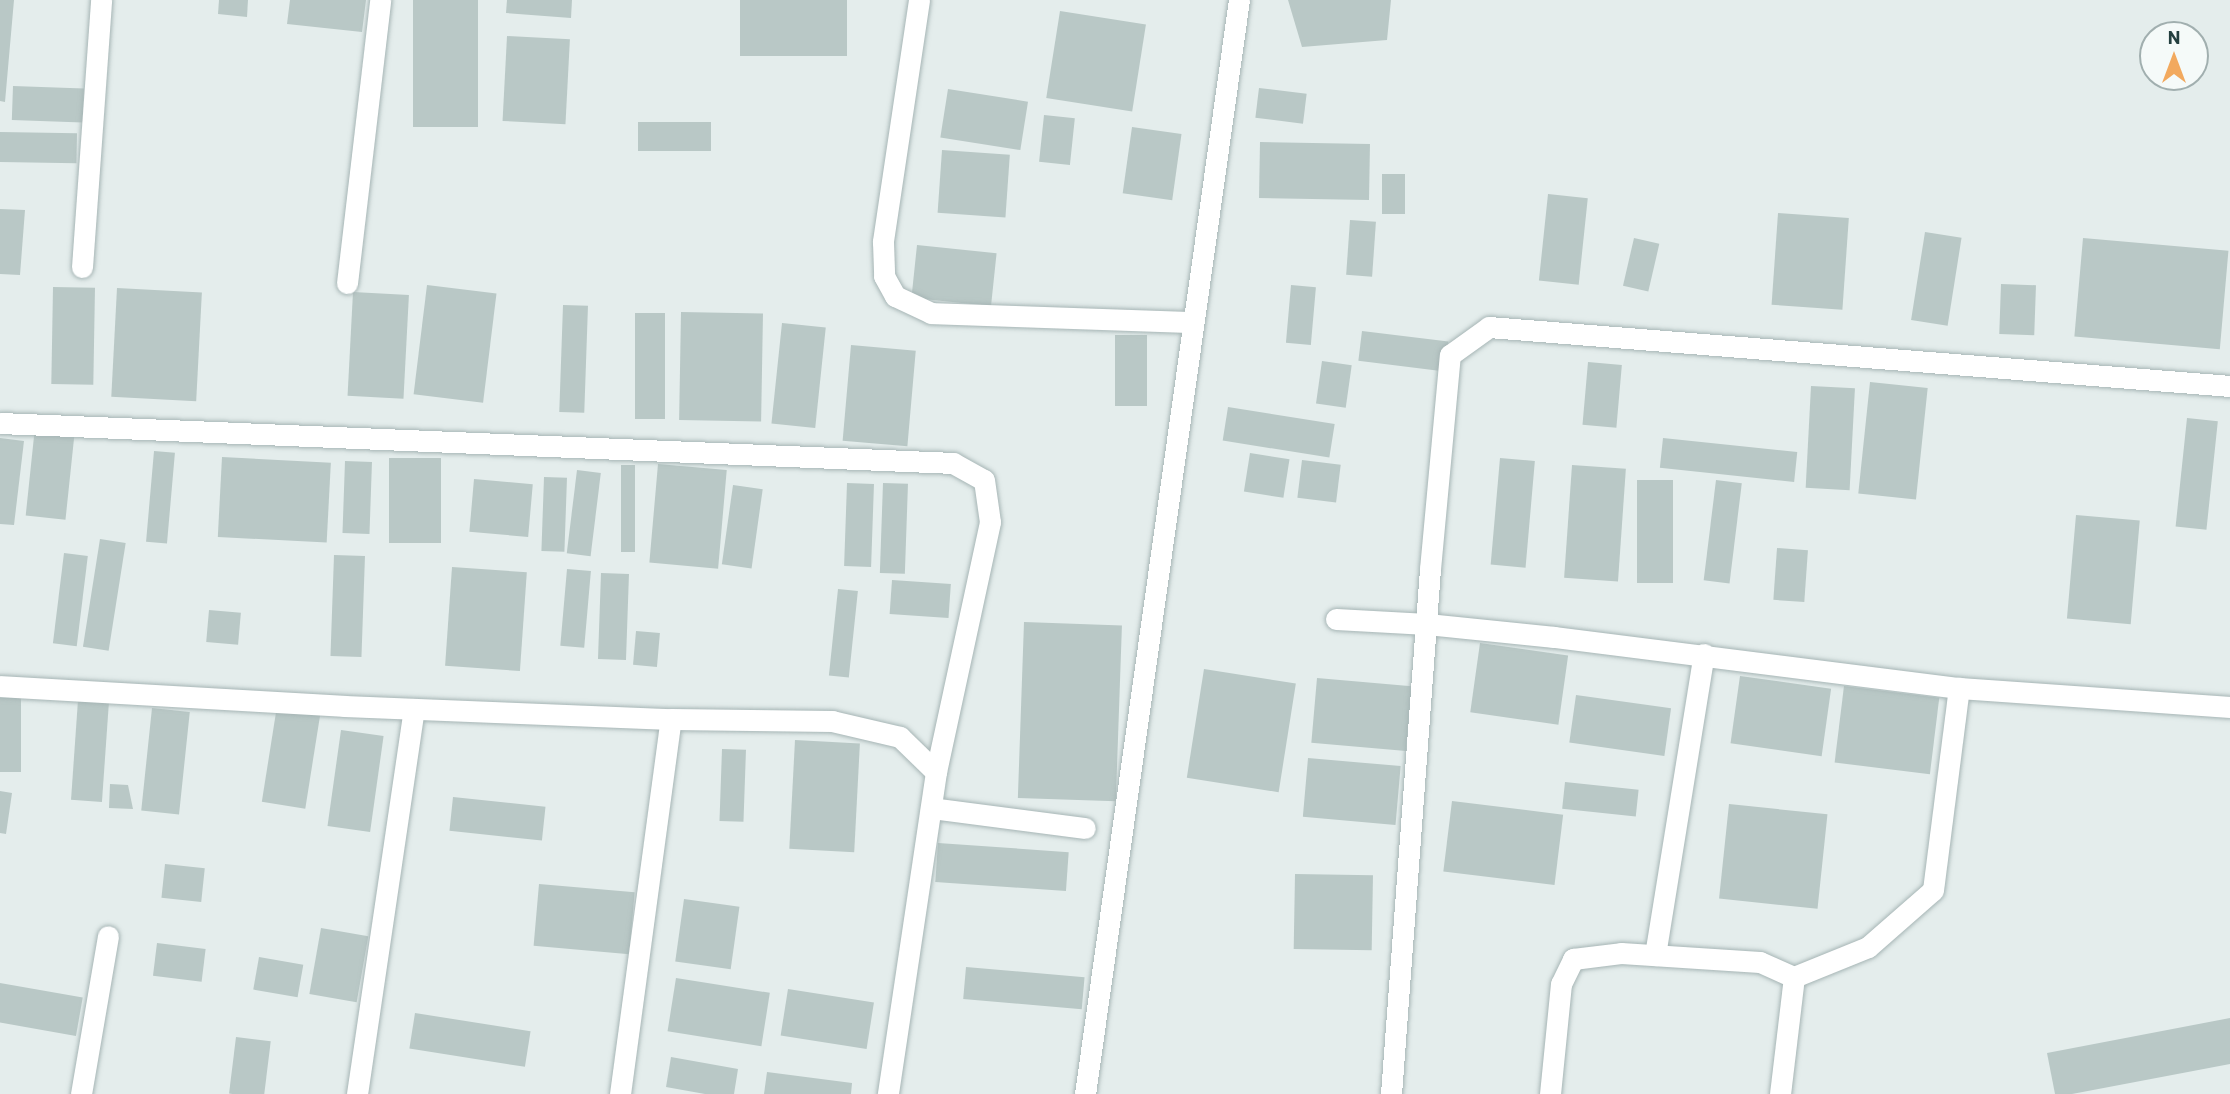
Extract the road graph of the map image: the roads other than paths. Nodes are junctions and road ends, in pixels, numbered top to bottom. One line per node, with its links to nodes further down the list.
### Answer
1 (101, 0): 5 (street)
2 (380, 0): 6 (street)
3 (919, 0): 7 (street)
4 (1238, 0): 7 (street)
5 (82, 267)
6 (347, 282)
7 (1194, 322): 28 (street)
8 (2230, 386): 11 (street)
9 (0, 423): 18 (street)
10 (1336, 619): 11 (street)
11 (1427, 624): 12 (street); 29 (street)
12 (1704, 654): 14 (street); 22 (street)
13 (0, 686): 16 (street)
14 (1959, 688): 15 (street); 23 (street)
15 (2230, 706)
16 (414, 709): 17 (street); 25 (street)
17 (671, 719): 18 (street); 26 (street)
18 (936, 772): 19 (street)
19 (930, 807): 20 (street); 27 (street)
20 (1085, 828)
21 (108, 936): 24 (street)
22 (1655, 955): 23 (street); 30 (street)
23 (1794, 977): 31 (street)
24 (81, 1094)
25 (357, 1094)
26 (620, 1094)
27 (888, 1094)
28 (1085, 1094)
29 (1391, 1094)
30 (1550, 1094)
31 (1780, 1094)

